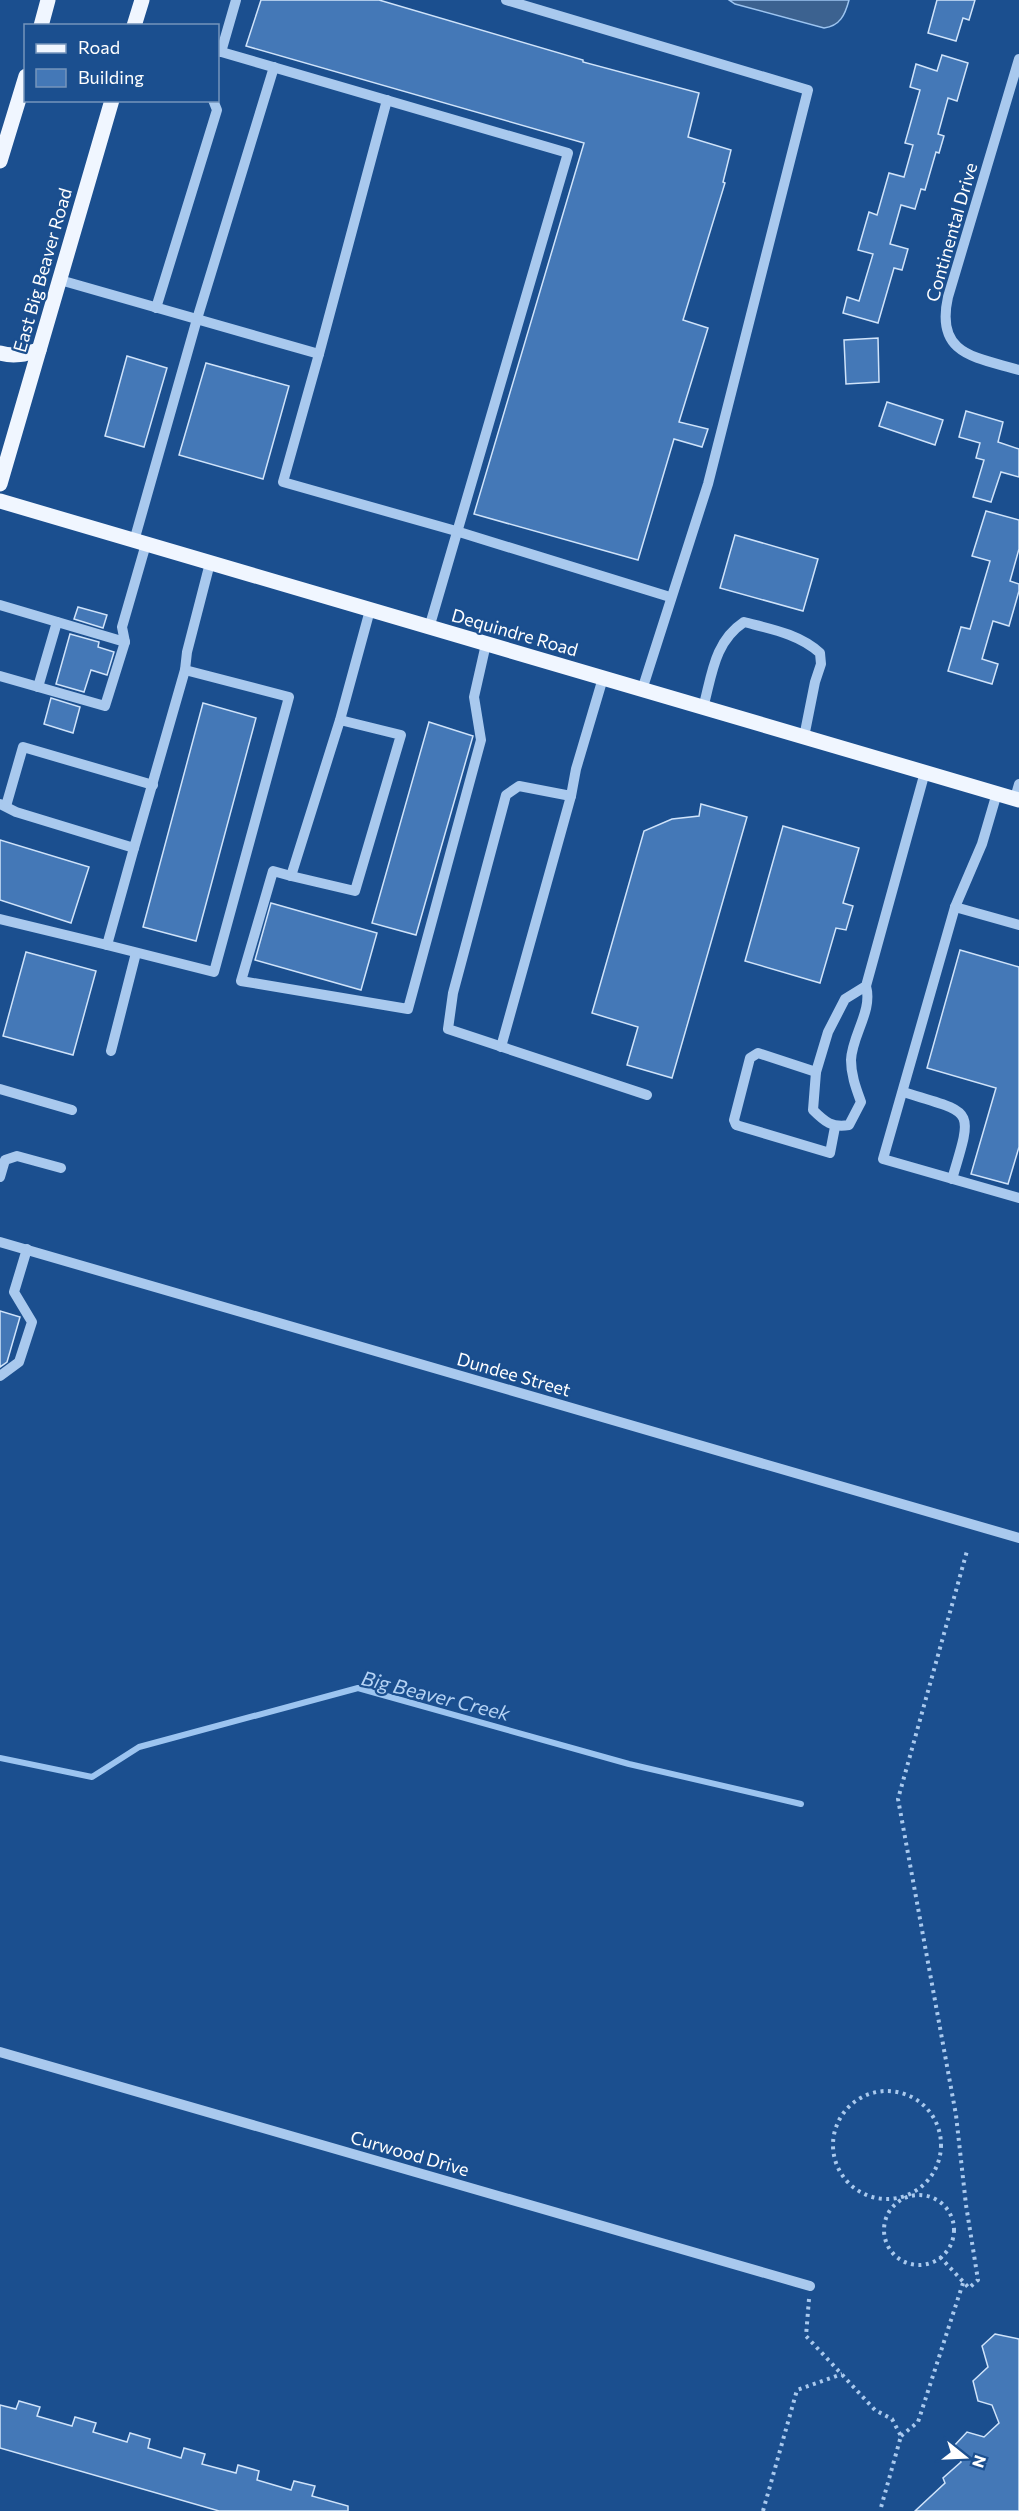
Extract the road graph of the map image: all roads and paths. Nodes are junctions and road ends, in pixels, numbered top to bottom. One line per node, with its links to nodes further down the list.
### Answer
1 (48, 0): 5 (main road)
2 (142, 0): 6 (main road)
3 (236, 0): 7 (street)
4 (506, 0): 27 (street)
5 (41, 24)
6 (135, 24)
7 (219, 51): 9 (street)
8 (1019, 59): 21 (street, Continental Drive)
9 (274, 67): 11 (street); 17 (street)
10 (24, 83): 14 (main road)
11 (387, 100): 20 (street); 24 (street)
12 (111, 102): 15 (main road, East Big Beaver Road)
13 (214, 102): 16 (street)
14 (0, 161)
15 (60, 280): 16 (street); 18 (main road, East Big Beaver Road)
16 (156, 308): 17 (street)
17 (197, 319): 20 (street); 25 (street)
18 (39, 350): 19 (main road); 22 (main road, East Big Beaver Road)
19 (0, 353)
20 (319, 354): 24 (street)
21 (1019, 370)
22 (0, 484)
23 (0, 501): 25 (main road, Dequindre Road)
24 (456, 531): 27 (street); 31 (street)
25 (140, 542): 26 (main road, Dequindre Road); 32 (street)
26 (210, 563): 29 (main road, Dequindre Road); 34 (street)
27 (670, 597): 38 (street)
28 (0, 605): 30 (street)
29 (370, 610): 31 (main road, Dequindre Road); 40 (street)
30 (57, 622): 32 (street); 37 (street)
31 (429, 628): 33 (main road, Dequindre Road)
32 (125, 642): 37 (street)
33 (486, 644): 36 (main road, Dequindre Road); 49 (street)
34 (185, 670): 43 (street); 54 (street)
35 (0, 676): 37 (street)
36 (603, 678): 38 (main road, Dequindre Road); 46 (street)
37 (38, 687)
38 (642, 690): 39 (main road, Dequindre Road)
39 (703, 708): 41 (main road, Dequindre Road); 41 (street)
40 (340, 720): 49 (street); 49 (street)
41 (804, 737): 42 (main road, Dequindre Road)
42 (925, 772): 44 (main road, Dequindre Road); 55 (street)
43 (153, 785): 47 (street); 48 (street)
44 (997, 793): 45 (main road, Dequindre Road); 50 (street)
45 (1018, 794)
46 (571, 796): 56 (street); 56 (street)
47 (3, 805): 48 (street)
48 (134, 848): 53 (street)
49 (291, 876)
50 (955, 907): 52 (street); 60 (street)
51 (0, 919): 53 (street)
52 (1019, 925)
53 (107, 945): 54 (street)
54 (136, 953): 57 (street)
55 (866, 986): 58 (street); 63 (street)
56 (501, 1047): 61 (street)
57 (111, 1051)
58 (816, 1072): 63 (street); 63 (street)
59 (0, 1089): 62 (street)
60 (903, 1092): 66 (street); 66 (street)
61 (647, 1095)
62 (72, 1110)
63 (835, 1127)
64 (61, 1168): 65 (street)
65 (0, 1177)
66 (952, 1179): 67 (street)
67 (1019, 1198)
68 (0, 1242): 69 (street, Dundee Street)
69 (27, 1249): 70 (street); 71 (street, Dundee Street)
70 (0, 1377)
71 (1019, 1538)
72 (967, 1551): 76 (path)
73 (0, 2052): 77 (street, Curwood Drive)
74 (901, 2199): 74 (path); 75 (path); 75 (path)
75 (940, 2257): 76 (path)
76 (963, 2282): 79 (path)
77 (810, 2286): 78 (path)
78 (842, 2374): 79 (path); 80 (path)
79 (901, 2436): 81 (path)
80 (763, 2511)
81 (880, 2511)

